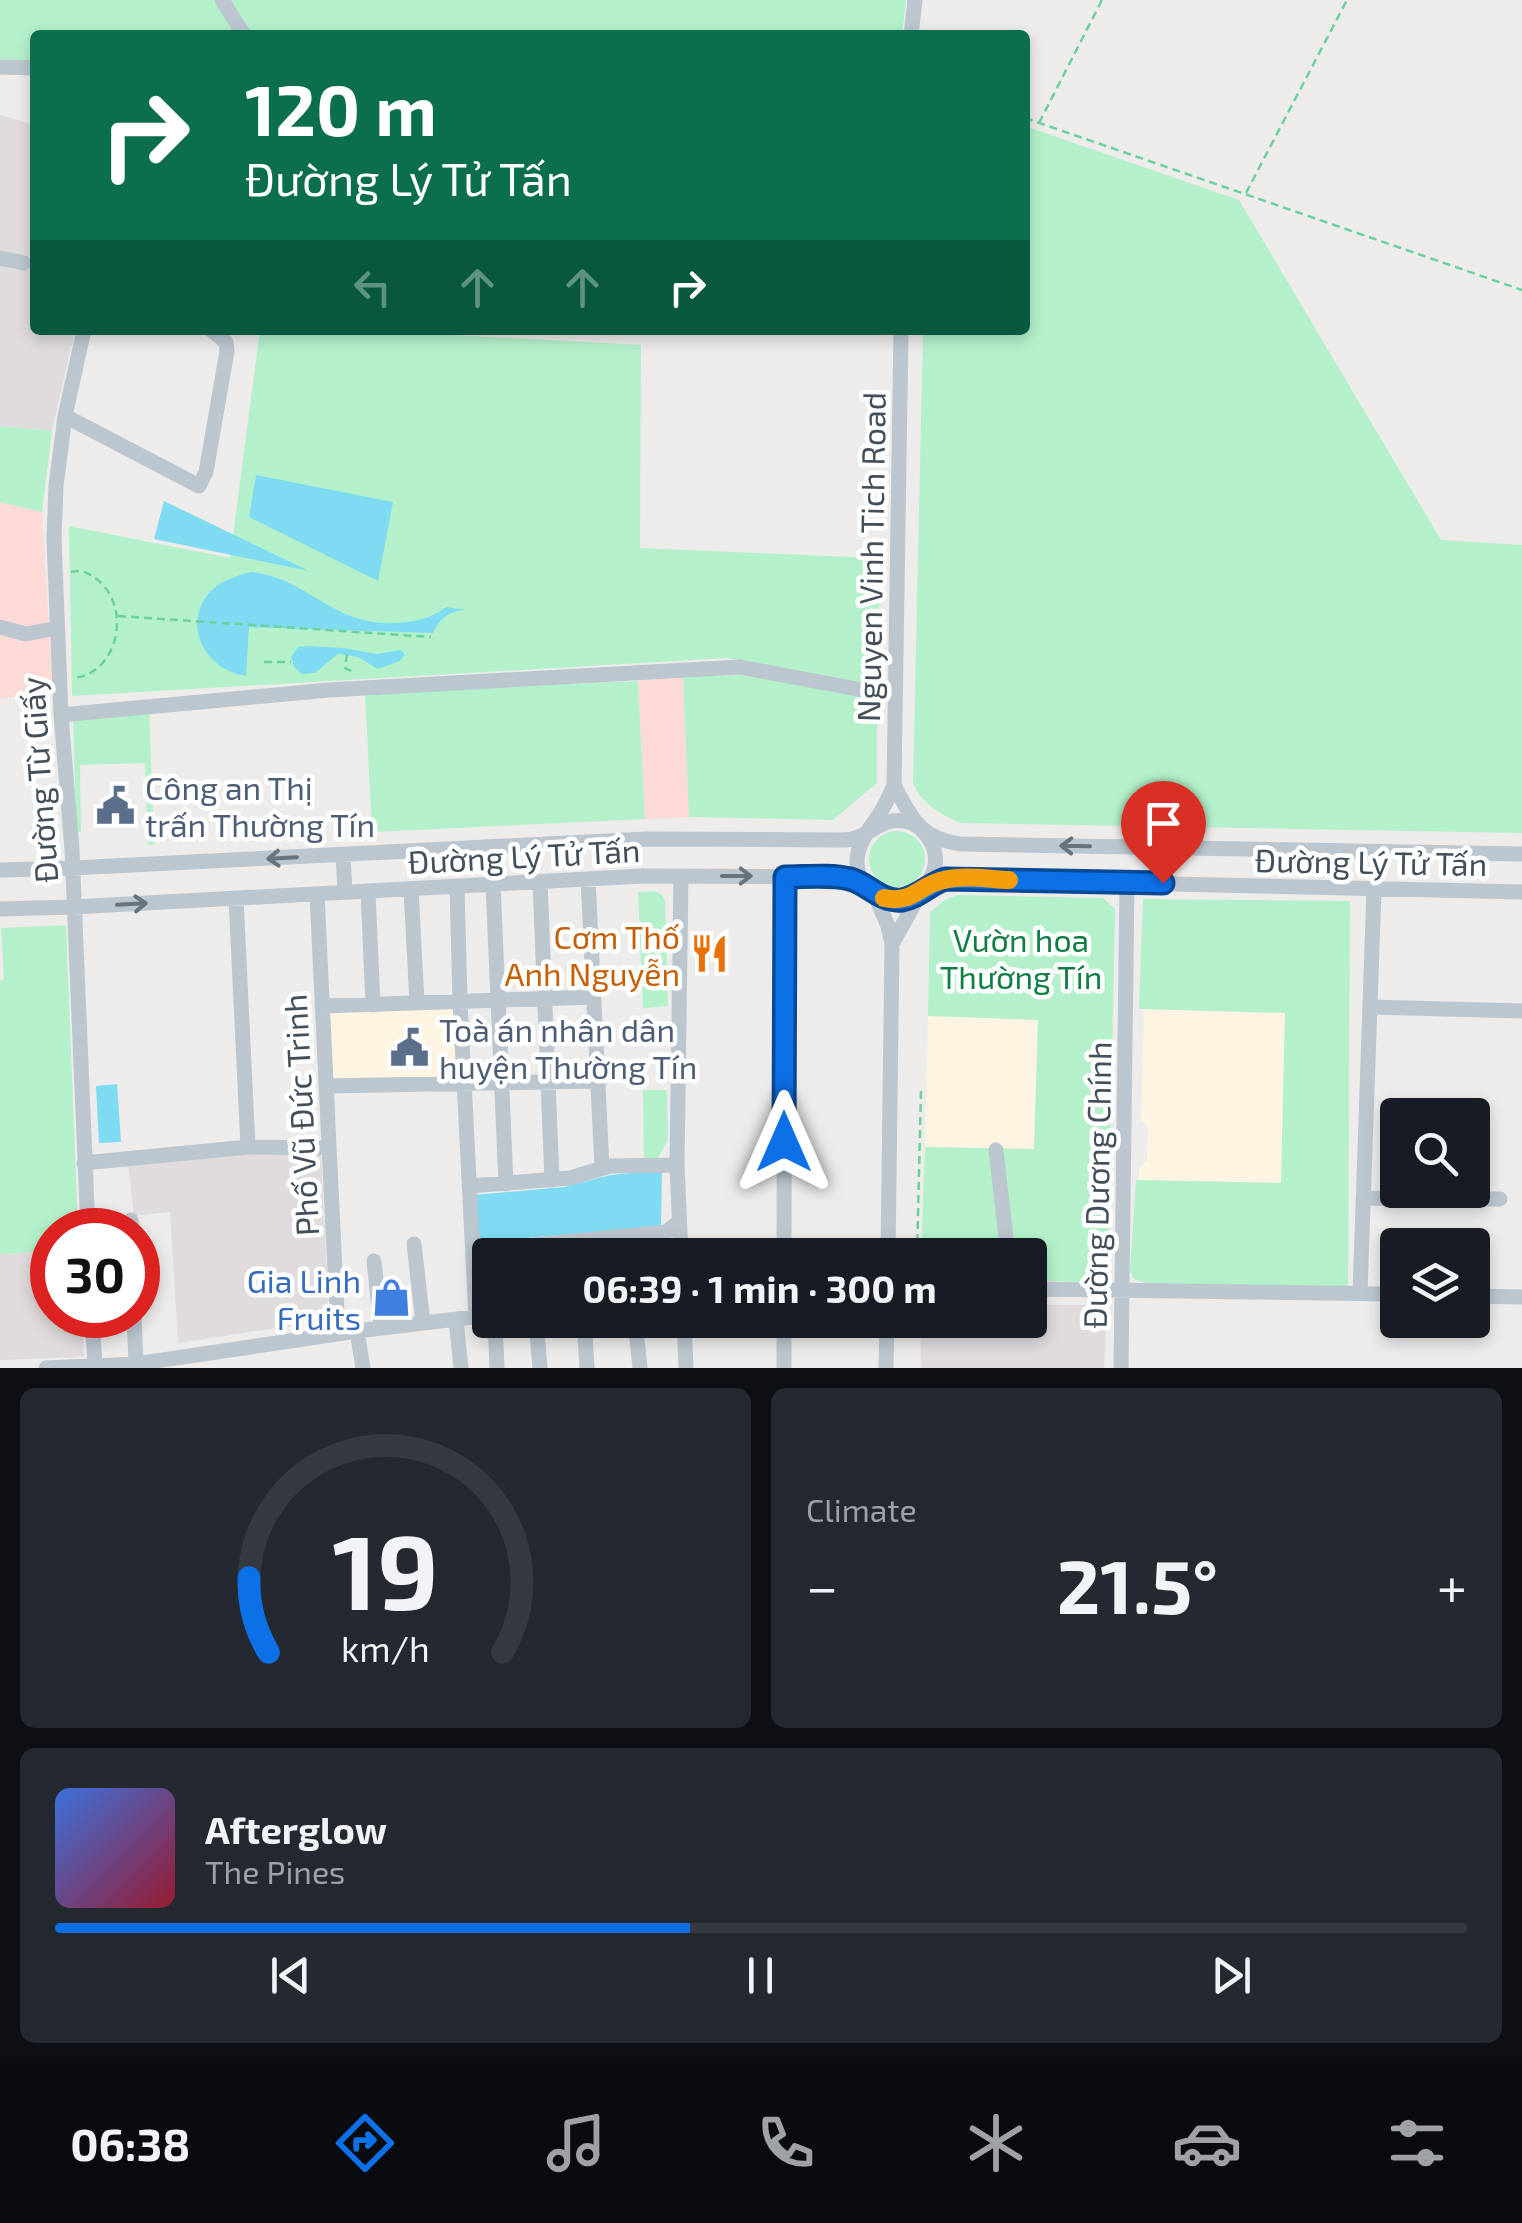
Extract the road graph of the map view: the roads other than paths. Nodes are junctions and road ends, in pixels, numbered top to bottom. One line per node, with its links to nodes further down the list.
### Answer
1 (222, 0): 3 (street)
2 (915, 0): 4 (street)
3 (241, 30)
4 (912, 30)
5 (0, 67): 6 (street)
6 (30, 68)
7 (0, 258): 8 (street)
8 (24, 263)
9 (83, 335): 12 (street, Đường Từ Giấy)
10 (217, 335): 12 (street)
11 (901, 335): 15 (street, Nguyen Vinh Tich Road)
12 (65, 416): 14 (street, Đường Từ Giấy)
13 (0, 627): 14 (street)
14 (57, 628): 16 (street, Đường Từ Giấy)
15 (894, 696): 16 (street); 17 (street, Nguyen Vinh Tich Road)
16 (62, 715): 22 (street, Đường Từ Giấy)
17 (894, 785): 18 (street); 19 (street)
18 (868, 833): 19 (street); 20 (street, Đường Lý Tử Tấn); 35 (street)
19 (926, 834): 21 (street, Đường Lý Tử Tấn, one-way to 19); 33 (street)
20 (343, 854): 22 (street, Đường Lý Tử Tấn, one-way to 22); 36 (street)
21 (1522, 854)
22 (72, 868): 23 (street, Đường Lý Tử Tấn); 40 (street, Đường Từ Giấy)
23 (0, 870)
24 (681, 876): 25 (street, Đường Lý Tử Tấn, one-way to 25); 26 (street, Đường Lý Tử Tấn); 61 (street)
25 (785, 877): 35 (street, Đường Lý Tử Tấn); 73 (street)
26 (588, 879): 27 (street, Đường Lý Tử Tấn); 43 (street)
27 (540, 882): 29 (street, Đường Lý Tử Tấn); 44 (street)
28 (1128, 882): 32 (street, Đường Lý Tử Tấn); 33 (street, Đường Lý Tử Tấn); 78 (street, Đường Dương Chính)
29 (493, 884): 30 (street, Đường Lý Tử Tấn); 45 (street)
30 (456, 886): 31 (street, Đường Lý Tử Tấn); 46 (street)
31 (411, 888): 34 (street, Đường Lý Tử Tấn); 47 (street)
32 (1374, 889): 37 (street, Đường Lý Tử Tấn); 50 (street)
33 (922, 890): 35 (street); 42 (street)
34 (368, 891): 36 (street, Đường Lý Tử Tấn); 48 (street)
35 (871, 891): 42 (street)
36 (345, 892): 38 (street, Đường Lý Tử Tấn)
37 (1522, 892)
38 (317, 894): 39 (street, Đường Lý Tử Tấn); 49 (street, Phố Vũ Đức Trinh)
39 (236, 898): 40 (street, Đường Lý Tử Tấn, one-way to 39); 57 (street)
40 (74, 907): 41 (street, Đường Lý Tử Tấn); 60 (street, Đường Từ Giấy)
41 (0, 909)
42 (892, 944): 74 (street)
43 (594, 997): 44 (street); 52 (street)
44 (544, 998): 45 (street); 54 (street)
45 (497, 1000): 46 (street); 53 (street)
46 (460, 1002): 47 (street); 55 (street)
47 (417, 1003): 48 (street)
48 (373, 1005): 49 (street)
49 (322, 1006): 56 (street, Phố Vũ Đức Trinh)
50 (1370, 1007): 51 (street); 66 (street)
51 (1522, 1011)
52 (598, 1080): 54 (street); 62 (street)
53 (501, 1082): 54 (street); 55 (street); 64 (street)
54 (548, 1082): 63 (street)
55 (464, 1083): 56 (street); 65 (street)
56 (326, 1086): 58 (street, Phố Vũ Đức Trinh)
57 (248, 1147): 58 (street); 60 (street)
58 (329, 1148): 89 (street, Phố Vũ Đức Trinh)
59 (996, 1150): 75 (street)
60 (84, 1163): 68 (street, Đường Từ Giấy)
61 (677, 1165): 62 (street); 69 (street)
62 (602, 1168): 63 (street)
63 (552, 1180): 64 (street)
64 (506, 1184): 65 (street)
65 (469, 1186): 70 (street)
66 (1364, 1198): 67 (street); 80 (street)
67 (1500, 1200)
68 (87, 1208)
69 (679, 1222): 71 (street); 72 (street)
70 (476, 1238)
71 (606, 1238)
72 (680, 1238)
73 (784, 1238)
74 (888, 1238)
75 (1006, 1238)
76 (414, 1244): 86 (street)
77 (374, 1261): 87 (street)
78 (1122, 1288): 79 (street); 80 (street); 113 (street, Đường Dương Chính)
79 (1047, 1289)
80 (1360, 1294): 81 (street)
81 (1380, 1294)
82 (1490, 1296): 83 (street)
83 (1522, 1297)
84 (472, 1318): 85 (street)
85 (456, 1319): 86 (street); 105 (street)
86 (423, 1324): 87 (street)
87 (380, 1328): 88 (street)
88 (357, 1332): 89 (street); 104 (street)
89 (338, 1334): 99 (street)
90 (93, 1338): 102 (street)
91 (135, 1338): 101 (street)
92 (491, 1338): 106 (street)
93 (538, 1338): 107 (street)
94 (585, 1338): 108 (street)
95 (638, 1338): 109 (street)
96 (685, 1338): 110 (street)
97 (784, 1338): 111 (street)
98 (887, 1338): 112 (street)
99 (214, 1360): 100 (street)
100 (186, 1362): 101 (street)
101 (136, 1364): 102 (street)
102 (95, 1365): 103 (street)
103 (46, 1368)
104 (362, 1368)
105 (461, 1368)
106 (497, 1368)
107 (540, 1368)
108 (587, 1368)
109 (640, 1368)
110 (686, 1368)
111 (784, 1368)
112 (886, 1368)
113 (1120, 1368)

